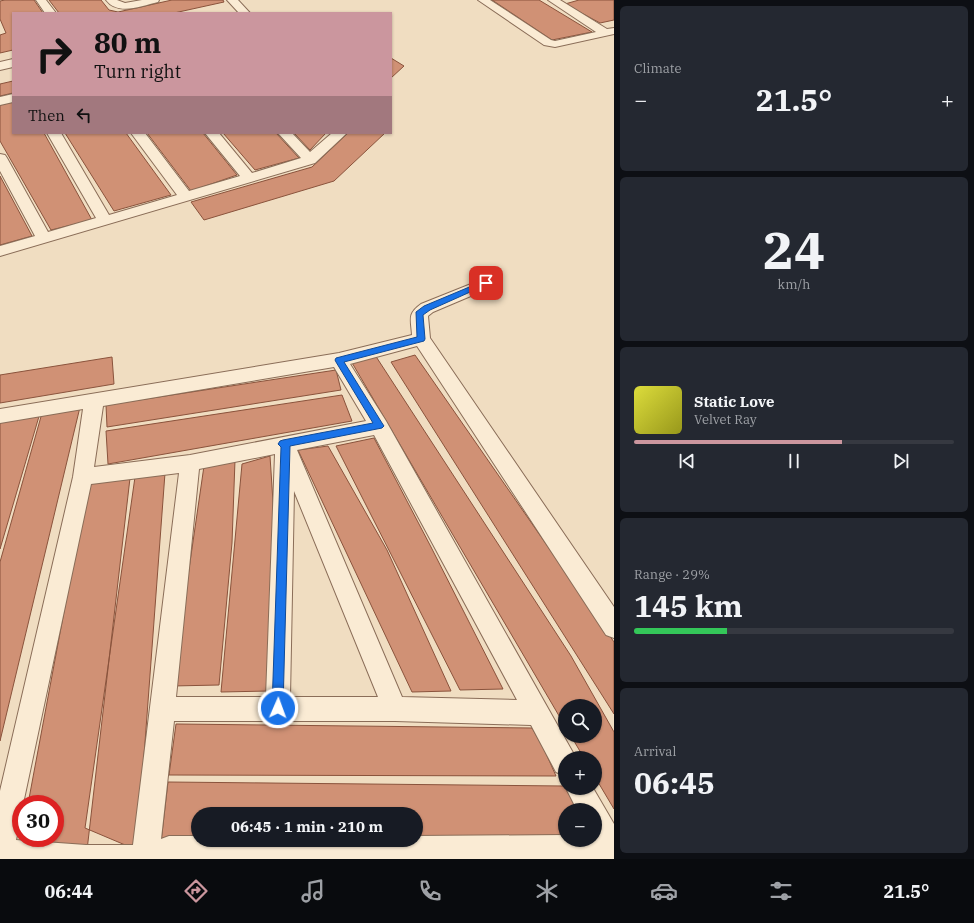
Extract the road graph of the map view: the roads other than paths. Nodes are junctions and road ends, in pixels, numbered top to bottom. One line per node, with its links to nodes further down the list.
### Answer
1 (41, 0): 8 (street)
2 (111, 0): 3 (street)
3 (154, 0)
4 (232, 0): 7 (street)
5 (483, 0): 9 (street)
6 (556, 0): 9 (street)
7 (243, 11)
8 (50, 12)
9 (610, 32)
10 (12, 63): 11 (street)
11 (0, 66)
12 (12, 98): 13 (street)
13 (0, 101)
14 (55, 134): 23 (street)
15 (139, 134): 22 (street)
16 (213, 134): 21 (street)
17 (286, 134): 20 (street)
18 (339, 134): 20 (street)
19 (0, 158): 24 (street)
20 (310, 160): 21 (street)
21 (249, 178): 22 (street)
22 (186, 198): 23 (street)
23 (105, 221): 24 (street)
24 (44, 238): 25 (street)
25 (0, 251)
26 (486, 283): 27 (street)
27 (421, 339): 28 (street); 35 (street)
28 (339, 360): 29 (street); 31 (street)
29 (94, 401): 30 (street); 34 (street)
30 (0, 416)
31 (379, 426): 32 (street); 39 (street)
32 (284, 444): 33 (street); 36 (street); 38 (street)
33 (190, 463): 34 (street); 37 (street)
34 (83, 477): 43 (street)
35 (614, 627)
36 (278, 708): 37 (street); 38 (street)
37 (163, 709): 44 (street)
38 (395, 709): 39 (street)
39 (537, 713): 40 (street)
40 (558, 751)
41 (602, 829): 42 (street)
42 (614, 850): 44 (street)
43 (0, 851): 44 (street)
44 (161, 856)

